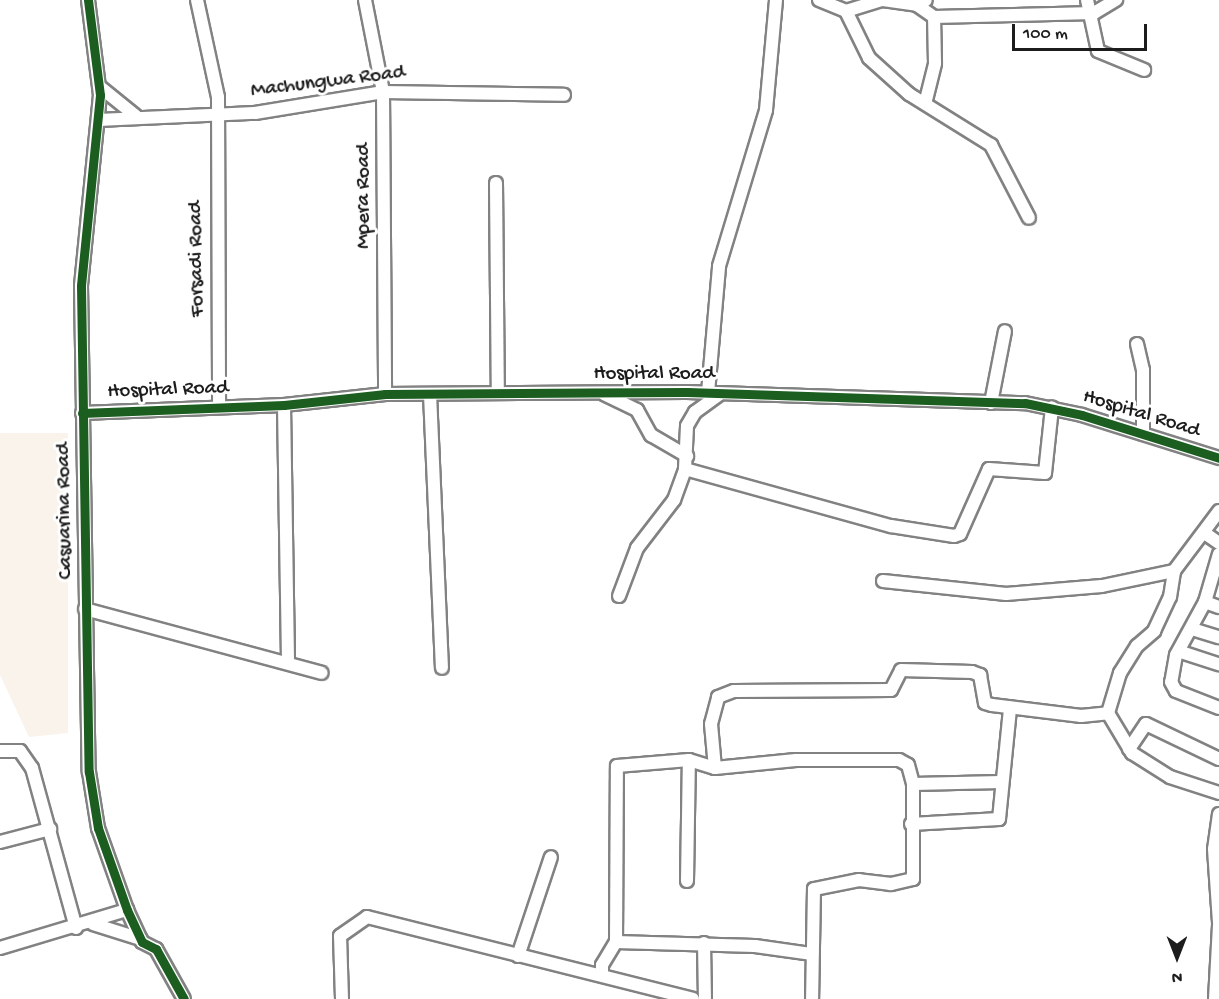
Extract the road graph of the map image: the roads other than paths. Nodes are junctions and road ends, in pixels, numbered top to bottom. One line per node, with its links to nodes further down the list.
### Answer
1 (88, 0): 13 (street, Casuarina Road)
2 (197, 0): 17 (street, Forsadi Road)
3 (776, 0): 26 (street)
4 (819, 0): 9 (street)
5 (1087, 0): 10 (street)
6 (1116, 0): 10 (street)
7 (369, 2): 14 (street, Mpera Road)
8 (921, 3): 9 (street); 11 (street)
9 (846, 11): 16 (street)
10 (1094, 13): 11 (street); 12 (street)
11 (934, 18): 16 (street)
12 (1144, 70)
13 (100, 87): 18 (street); 19 (street, Casuarina Road)
14 (383, 92): 15 (street, Machungwa Road); 17 (street, Machungwa Road); 27 (street, Mpera Road)
15 (564, 94)
16 (926, 100): 21 (street)
17 (214, 111): 18 (street, Machungwa Road); 31 (street, Forsadi Road)
18 (136, 116): 19 (street, Machungwa Road)
19 (98, 120): 33 (street, Casuarina Road)
20 (496, 183): 24 (street)
21 (1029, 218)
22 (1005, 331): 29 (street)
23 (1137, 344): 34 (street)
24 (498, 393): 25 (street, Hospital Road); 28 (street, Hospital Road)
25 (601, 393): 26 (street, Hospital Road); 36 (street)
26 (715, 393): 29 (street, Hospital Road); 36 (street)
27 (385, 394): 28 (street, Hospital Road); 30 (street, Hospital Road)
28 (430, 394): 52 (street)
29 (991, 403): 32 (street, Hospital Road)
30 (284, 405): 31 (street, Hospital Road); 50 (street)
31 (219, 407): 33 (street, Hospital Road)
32 (1052, 407): 34 (street, Hospital Road); 36 (street)
33 (82, 413): 46 (street, Casuarina Road)
34 (1143, 434): 35 (street, Hospital Road)
35 (1219, 458)
36 (686, 462): 43 (street)
37 (1219, 511): 38 (street)
38 (1206, 534): 39 (street); 41 (street)
39 (1219, 543)
40 (1219, 554): 44 (street)
41 (1174, 571): 42 (street); 56 (street)
42 (883, 581)
43 (619, 596)
44 (1205, 602): 45 (street); 47 (street)
45 (1219, 607)
46 (85, 609): 50 (street); 71 (street, Casuarina Road)
47 (1192, 629): 48 (street); 49 (street)
48 (1219, 637)
49 (1181, 652): 51 (street); 55 (street)
50 (288, 662): 53 (street)
51 (1219, 664)
52 (442, 668)
53 (322, 673)
54 (1010, 708): 56 (street); 61 (street); 62 (street)
55 (1219, 708)
56 (1108, 713): 57 (street)
57 (1129, 749): 59 (street); 64 (street)
58 (0, 751): 67 (street)
59 (1218, 754)
60 (689, 759): 61 (street); 70 (street); 77 (street)
61 (715, 768): 63 (street)
62 (1001, 782): 63 (street); 66 (street)
63 (913, 784): 66 (street)
64 (1219, 793)
65 (1219, 814): 74 (street)
66 (911, 824): 80 (street)
67 (50, 830): 68 (street); 75 (street)
68 (0, 842)
69 (550, 857): 81 (street)
70 (687, 881)
71 (120, 890): 72 (street, Casuarina Road); 75 (street)
72 (127, 910): 73 (street, Casuarina Road); 75 (street)
73 (132, 922): 75 (street); 76 (street, Casuarina Road)
74 (1219, 923): 88 (street)
75 (86, 924): 76 (street); 79 (street)
76 (141, 939): 83 (street, Casuarina Road)
77 (616, 942): 78 (street); 82 (street)
78 (704, 943): 80 (street); 86 (street)
79 (0, 948)
80 (812, 954): 87 (street)
81 (518, 956): 82 (street); 84 (street)
82 (602, 975): 85 (street)
83 (184, 999)
84 (342, 999)
85 (693, 999)
86 (705, 999)
87 (812, 999)
88 (1215, 999)

